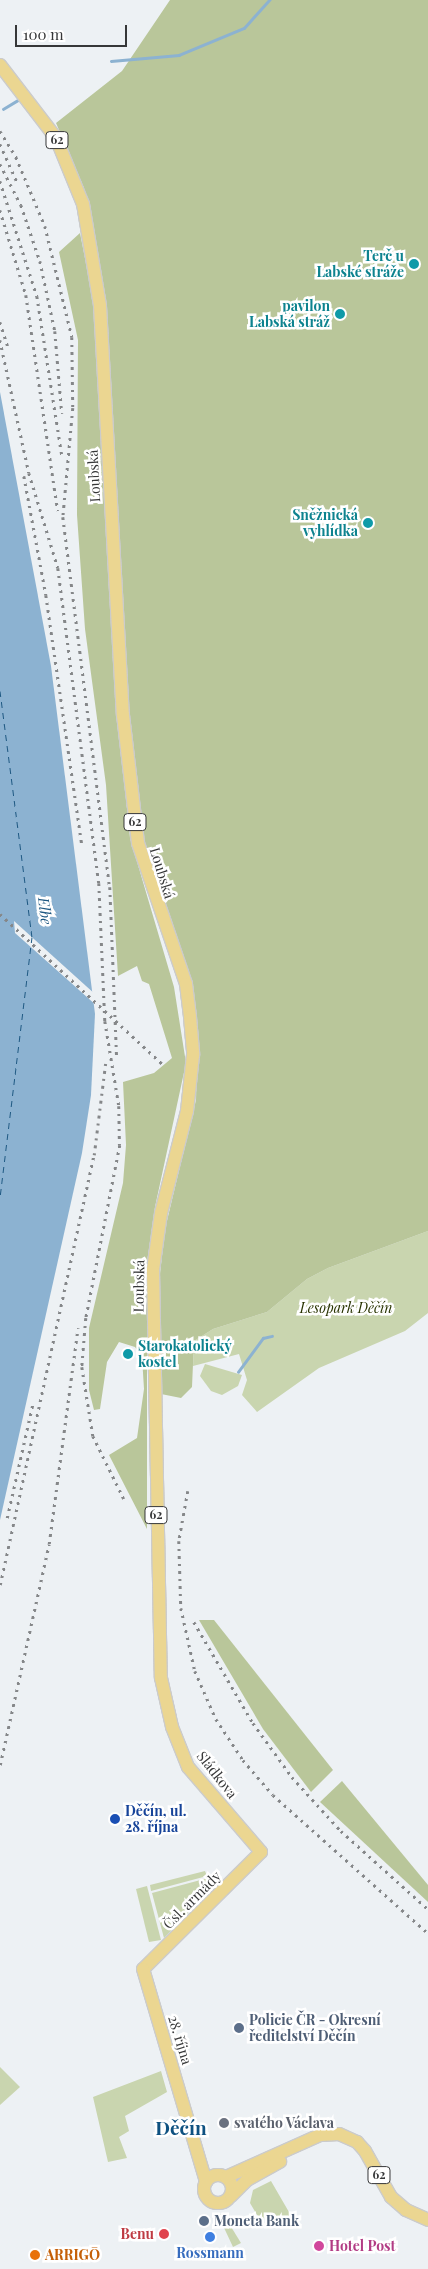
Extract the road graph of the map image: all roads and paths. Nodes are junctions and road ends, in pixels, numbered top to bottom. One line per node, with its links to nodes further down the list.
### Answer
1 (0, 65): 2 (main road, Loubská / 62)
2 (161, 1678): 3 (main road, Sládkova / 62)
3 (261, 1852): 4 (main road, Čsl. armády / 62)
4 (143, 1969): 5 (main road, 28. října / 62)
5 (186, 2121): 7 (main road, 28. října / 62); 8 (main road, 28. října / 62)
6 (306, 2142): 7 (main road, 62); 9 (main road, 62); 10 (main road, 62)
7 (224, 2176): 8 (main road); 9 (main road)
8 (206, 2182): 9 (main road)
9 (231, 2196)
10 (428, 2220)

